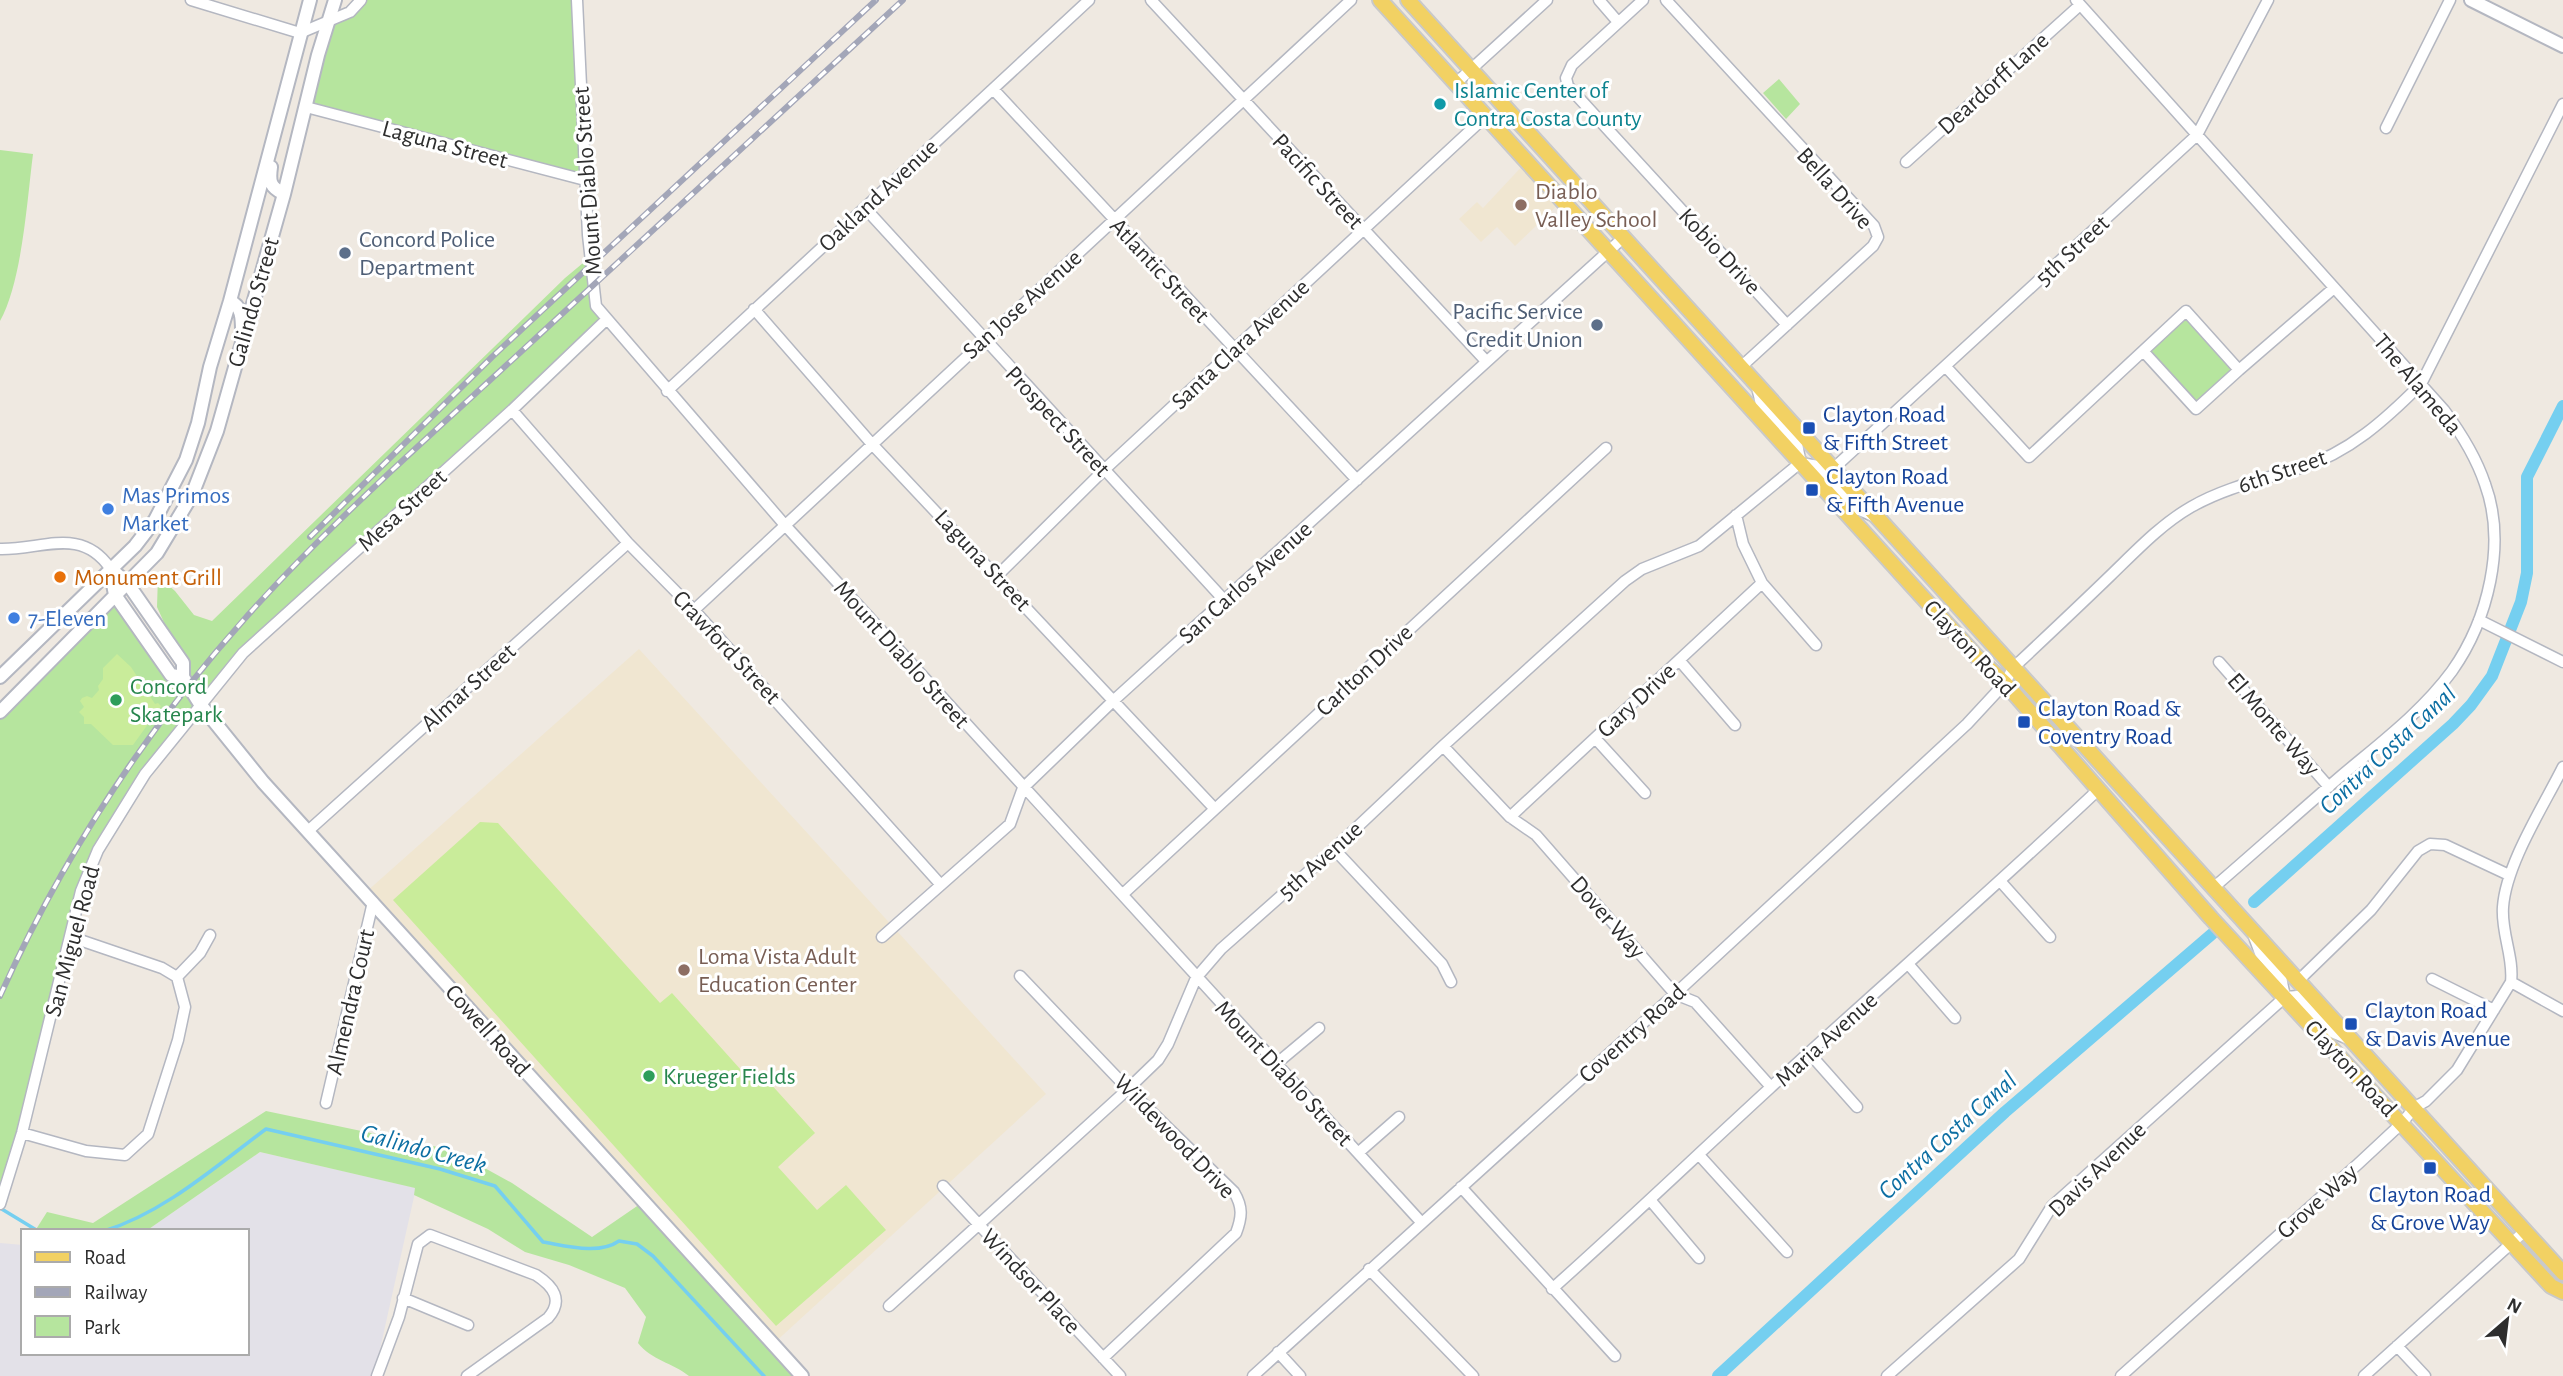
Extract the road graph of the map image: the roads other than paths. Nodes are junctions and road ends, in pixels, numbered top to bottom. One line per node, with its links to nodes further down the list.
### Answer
1 (191, 0): 21 (street)
2 (310, 0): 21 (main road, Galindo Street)
3 (335, 0): 19 (main road, Galindo Street)
4 (361, 0): 19 (street)
5 (578, 0): 34 (street, Mount Diablo Street)
6 (1089, 0): 25 (street, Oakland Avenue)
7 (1151, 0): 26 (street, Pacific Street)
8 (1351, 0): 26 (street, San Jose Avenue)
9 (1380, 0): 24 (main road, Clayton Road)
10 (1408, 0): 23 (main road, Clayton Road)
11 (1599, 0): 20 (street)
12 (1643, 0): 20 (street)
13 (1666, 0): 45 (street, Bella Drive)
14 (2268, 0): 32 (street, 5th Street)
15 (2450, 0): 31 (street)
16 (2471, 0): 22 (main road)
17 (1545, 1): 23 (street)
18 (2078, 2): 32 (street, The Alameda); 33 (street, Deardorff Lane)
19 (329, 20): 21 (street); 28 (main road, Galindo Street)
20 (1618, 22): 45 (street, Kobio Drive)
21 (300, 33): 30 (main road, Galindo Street)
22 (2563, 46)
23 (1471, 69): 24 (street); 39 (main road, Clayton Road)
24 (1456, 83): 29 (main road, Clayton Road)
25 (993, 89): 36 (street, Oakland Avenue); 37 (street, Atlantic Street)
26 (1244, 101): 37 (street, San Jose Avenue); 38 (street, Pacific Street)
27 (2563, 104): 55 (street, 6th Street)
28 (306, 107): 34 (street, Laguna Street); 35 (main road, Galindo Street)
29 (1486, 116): 38 (street, Santa Clara Avenue); 40 (main road, Clayton Road)
30 (277, 125): 35 (main road); 42 (main road, Galindo Street)
31 (2386, 128)
32 (2197, 135): 41 (street, The Alameda); 52 (street, 5th Street)
33 (1906, 162)
34 (585, 180): 44 (street, Mount Diablo Street)
35 (284, 194): 47 (main road, Galindo Street)
36 (865, 208): 43 (street, Oakland Avenue); 46 (street, Prospect Street)
37 (1114, 220): 46 (street, San Jose Avenue); 48 (street, Atlantic Street)
38 (1364, 230): 48 (street, Santa Clara Avenue); 50 (street, Pacific Street)
39 (1623, 238): 40 (street, San Carlos Avenue); 51 (main road, Clayton Road)
40 (1606, 251): 50 (street, San Carlos Avenue); 60 (main road, Clayton Road)
41 (2334, 288): 53 (street); 55 (street, The Alameda)
42 (230, 301): 47 (main road); 69 (main road, Galindo Street)
43 (754, 309): 56 (street, Oakland Avenue); 58 (street, Laguna Street)
44 (607, 319): 56 (street, Mount Diablo Street); 57 (street, Mesa Street)
45 (1787, 325): 51 (street, Bella Drive)
46 (983, 339): 58 (street, San Jose Avenue); 62 (street, Prospect Street)
47 (242, 342): 71 (main road, Galindo Street)
48 (1234, 349): 62 (street, Santa Clara Avenue); 63 (street, Atlantic Street)
49 (2144, 352): 52 (street); 53 (street); 53 (street)
50 (1486, 361): 63 (street, San Carlos Avenue)
51 (1742, 366): 54 (main road, Clayton Road)
52 (1946, 367): 61 (street, 5th Street)
53 (2239, 370)
54 (1757, 383): 60 (street); 61 (main road, Clayton Road)
55 (2421, 384): 76 (street, The Alameda); 81 (street, 6th Street)
56 (667, 391): 66 (street, Mount Diablo Street)
57 (512, 410): 67 (street, Crawford Street); 86 (street, Mesa Street)
58 (872, 443): 66 (street, San Jose Avenue); 70 (street, Laguna Street)
59 (1606, 448): 96 (street, Carlton Drive)
60 (1800, 463): 64 (street, 5th Avenue); 65 (street); 84 (main road, Clayton Road)
61 (1834, 468): 65 (main road, Clayton Road)
62 (1104, 470): 70 (street, Santa Clara Avenue); 74 (street, Prospect Street)
63 (1357, 480): 74 (street, San Carlos Avenue)
64 (1736, 515): 72 (street); 90 (street, 5th Avenue)
65 (1879, 519): 81 (main road, Clayton Road)
66 (784, 524): 75 (street, San Jose Avenue); 93 (street, Mount Diablo Street)
67 (628, 542): 75 (street, Crawford Street); 98 (street, Almar Street)
68 (0, 549): 69 (street)
69 (110, 568): 71 (main road, Cowell Road); 73 (main road, Cowell Road); 82 (main road, Galindo Street)
70 (998, 575): 85 (street, Laguna Street)
71 (128, 583): 73 (main road, Galindo Street); 83 (main road, Cowell Road)
72 (1762, 583): 77 (street); 78 (street, Gary Drive)
73 (115, 595): 83 (main road, Cowell Road); 87 (main road, Galindo Street)
74 (1225, 601): 85 (street, San Carlos Avenue)
75 (694, 610): 102 (street, Crawford Street)
76 (2479, 620): 80 (street); 92 (street, The Alameda)
77 (1816, 645)
78 (1679, 660): 88 (street); 89 (street, Gary Drive)
79 (2219, 662): 92 (street, El Monte Way)
80 (2563, 662)
81 (2013, 668): 84 (street, 6th Street); 103 (main road, Clayton Road)
82 (0, 677)
83 (183, 677): 86 (main road, Cowell Road)
84 (2005, 683): 94 (main road, Clayton Road); 119 (street, Coventry Road)
85 (1113, 701): 93 (street, San Carlos Avenue); 96 (street, Laguna Street)
86 (200, 704): 98 (main road, Cowell Road); 108 (street, San Miguel Road)
87 (0, 712)
88 (1735, 725)
89 (1595, 738): 95 (street); 97 (street, Gary Drive)
90 (1443, 746): 97 (street, Dover Way); 99 (street, 5th Avenue)
91 (2563, 767): 100 (street)
92 (2329, 787): 103 (street, The Alameda)
93 (1023, 788): 102 (street, San Carlos Avenue); 104 (street, Mount Diablo Street)
94 (2099, 789): 101 (street, Maria Avenue); 120 (main road, Clayton Road)
95 (1645, 793)
96 (1214, 807): 104 (street, Carlton Drive)
97 (1510, 817): 119 (street, Dover Way)
98 (308, 831): 105 (main road, Cowell Road)
99 (1334, 849): 114 (street, 5th Avenue); 117 (street)
100 (2509, 875): 116 (street); 118 (street)
101 (2001, 882): 110 (street); 111 (street, Maria Avenue)
102 (941, 885): 109 (street, San Carlos Avenue)
103 (2213, 888): 106 (main road, Clayton Road)
104 (1123, 894): 114 (street, Mount Diablo Street)
105 (373, 902): 130 (street, Almendra Court); 161 (main road, Cowell Road)
106 (2251, 929): 116 (main road, Clayton Road); 120 (street)
107 (210, 935): 112 (street)
108 (71, 937): 112 (street); 135 (street, San Miguel Road)
109 (882, 937)
110 (2050, 937)
111 (1909, 965): 123 (street); 126 (street, Maria Avenue)
112 (177, 976): 135 (street)
113 (1020, 976): 129 (street, Wildewood Drive)
114 (1196, 978): 127 (street, Mount Diablo Street); 129 (street, 5th Avenue)
115 (2432, 979): 121 (street)
116 (2299, 980): 125 (main road, Clayton Road)
117 (1451, 982)
118 (2511, 982): 121 (street, Grove Way); 122 (street)
119 (1675, 994): 128 (street, Dover Way); 139 (street, Coventry Road)
120 (2285, 997): 125 (street); 134 (main road, Clayton Road); 166 (street, Davis Avenue)
121 (2494, 1010): 132 (street, Grove Way)
122 (2563, 1011)
123 (1955, 1018)
124 (1318, 1028): 127 (street)
125 (2356, 1043): 132 (main road, Clayton Road)
126 (1810, 1054): 128 (street, Maria Avenue); 131 (street)
127 (1276, 1065): 136 (street, Mount Diablo Street)
128 (1771, 1087): 137 (street, Maria Avenue)
129 (1128, 1089): 143 (street, 5th Avenue); 158 (street, Wildewood Drive)
130 (326, 1103)
131 (1857, 1107)
132 (2415, 1107): 134 (street, Grove Way); 144 (main road, Clayton Road)
133 (1399, 1117): 136 (street)
134 (2402, 1123): 145 (main road, Clayton Road); 167 (street, Grove Way)
135 (22, 1133): 141 (street, San Miguel Road)
136 (1358, 1153): 142 (street, Mount Diablo Street)
137 (1700, 1156): 140 (street, Maria Avenue); 146 (street)
138 (943, 1186): 143 (street, Windsor Place)
139 (1461, 1187): 142 (street, Coventry Road); 150 (street)
140 (1651, 1201): 147 (street); 150 (street, Maria Avenue)
141 (0, 1203)
142 (1421, 1222): 148 (street, Coventry Road)
143 (979, 1226): 153 (street, 5th Avenue); 158 (street, Windsor Place)
144 (2525, 1231): 145 (street); 149 (main road, Clayton Road)
145 (2511, 1243): 151 (main road, Clayton Road); 155 (street)
146 (1787, 1252)
147 (1699, 1258)
148 (1370, 1269): 156 (street, Coventry Road); 165 (street)
149 (2563, 1273)
150 (1552, 1289): 157 (street)
151 (2563, 1292)
152 (403, 1298): 154 (street); 159 (street); 160 (street)
153 (889, 1306)
154 (468, 1325)
155 (2397, 1346): 168 (street); 169 (street)
156 (1278, 1352): 163 (street, Coventry Road); 164 (street)
157 (1615, 1356)
158 (1103, 1358): 162 (street, Windsor Place)
159 (377, 1376)
160 (467, 1376)
161 (802, 1376)
162 (1120, 1376)
163 (1252, 1376)
164 (1300, 1376)
165 (1473, 1376)
166 (1887, 1376)
167 (2121, 1376)
168 (2364, 1376)
169 (2425, 1376)

